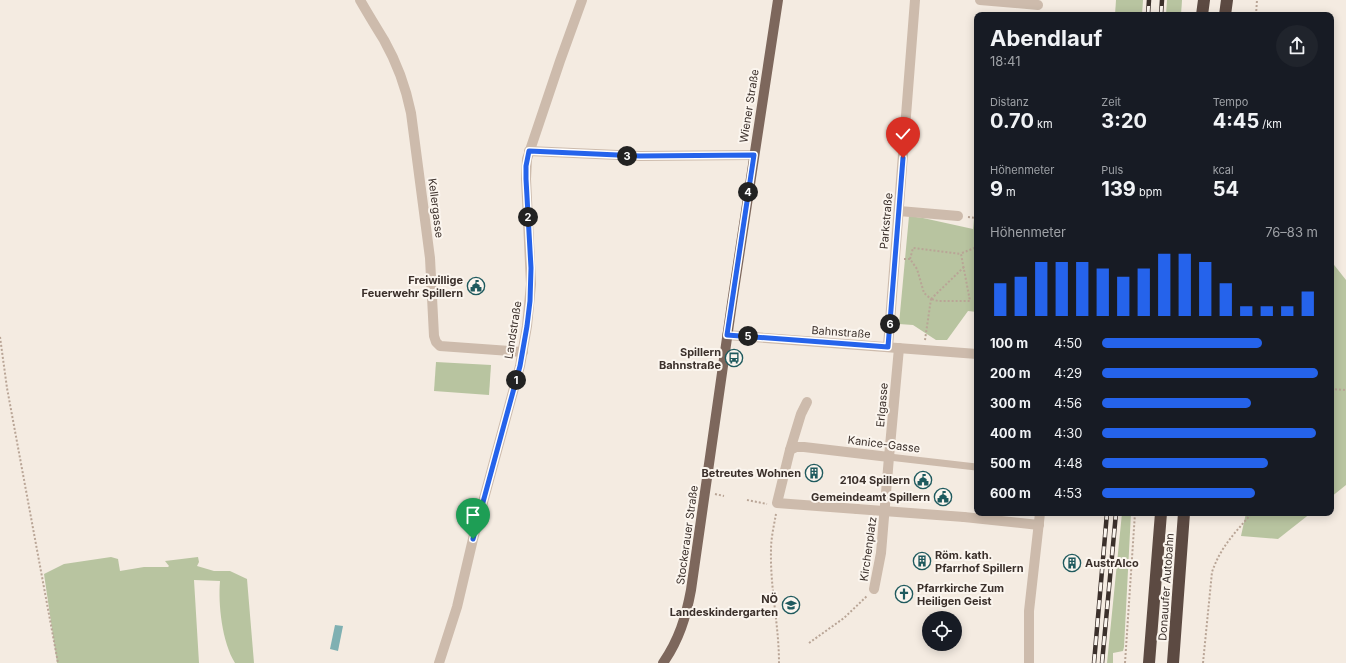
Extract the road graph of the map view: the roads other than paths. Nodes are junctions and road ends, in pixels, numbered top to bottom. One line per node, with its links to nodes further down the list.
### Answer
1 (360, 0): 18 (street, Kellergasse)
2 (582, 0): 11 (street, Landstraße)
3 (778, 0): 12 (main road, Wiener Straße)
4 (916, 0): 13 (street, Parkstraße)
5 (980, 0): 8 (street)
6 (1204, 0): 9 (highway)
7 (1227, 0): 10 (highway)
8 (1038, 7)
9 (1202, 12)
10 (1225, 12)
11 (529, 151): 12 (street); 18 (street, Landstraße)
12 (754, 155): 15 (main road, Wiener Straße)
13 (899, 211): 14 (street); 16 (street, Parkstraße)
14 (958, 216)
15 (727, 335): 16 (street, Bahnstraße); 31 (main road, Stockerauer Straße)
16 (888, 347): 17 (street, Bahnstraße)
17 (899, 348): 19 (street, Bahnstraße); 22 (street, Erlgasse)
18 (523, 352): 30 (street, Landstraße)
19 (974, 354)
20 (807, 402): 21 (street)
21 (790, 450): 22 (street, Kanice-Gasse); 24 (street)
22 (889, 457): 23 (lane, Kanice-Gasse); 24 (street, Erlgasse)
23 (974, 467)
24 (885, 512): 28 (street); 29 (street, Kirchenplatz)
25 (1040, 516): 28 (street)
26 (1161, 516): 33 (highway, Donauufer Autobahn)
27 (1184, 516): 34 (highway, Donauufer Autobahn)
28 (1039, 525): 32 (street)
29 (874, 589)
30 (439, 663)
31 (663, 663)
32 (1029, 663)
33 (1149, 663)
34 (1173, 663)

